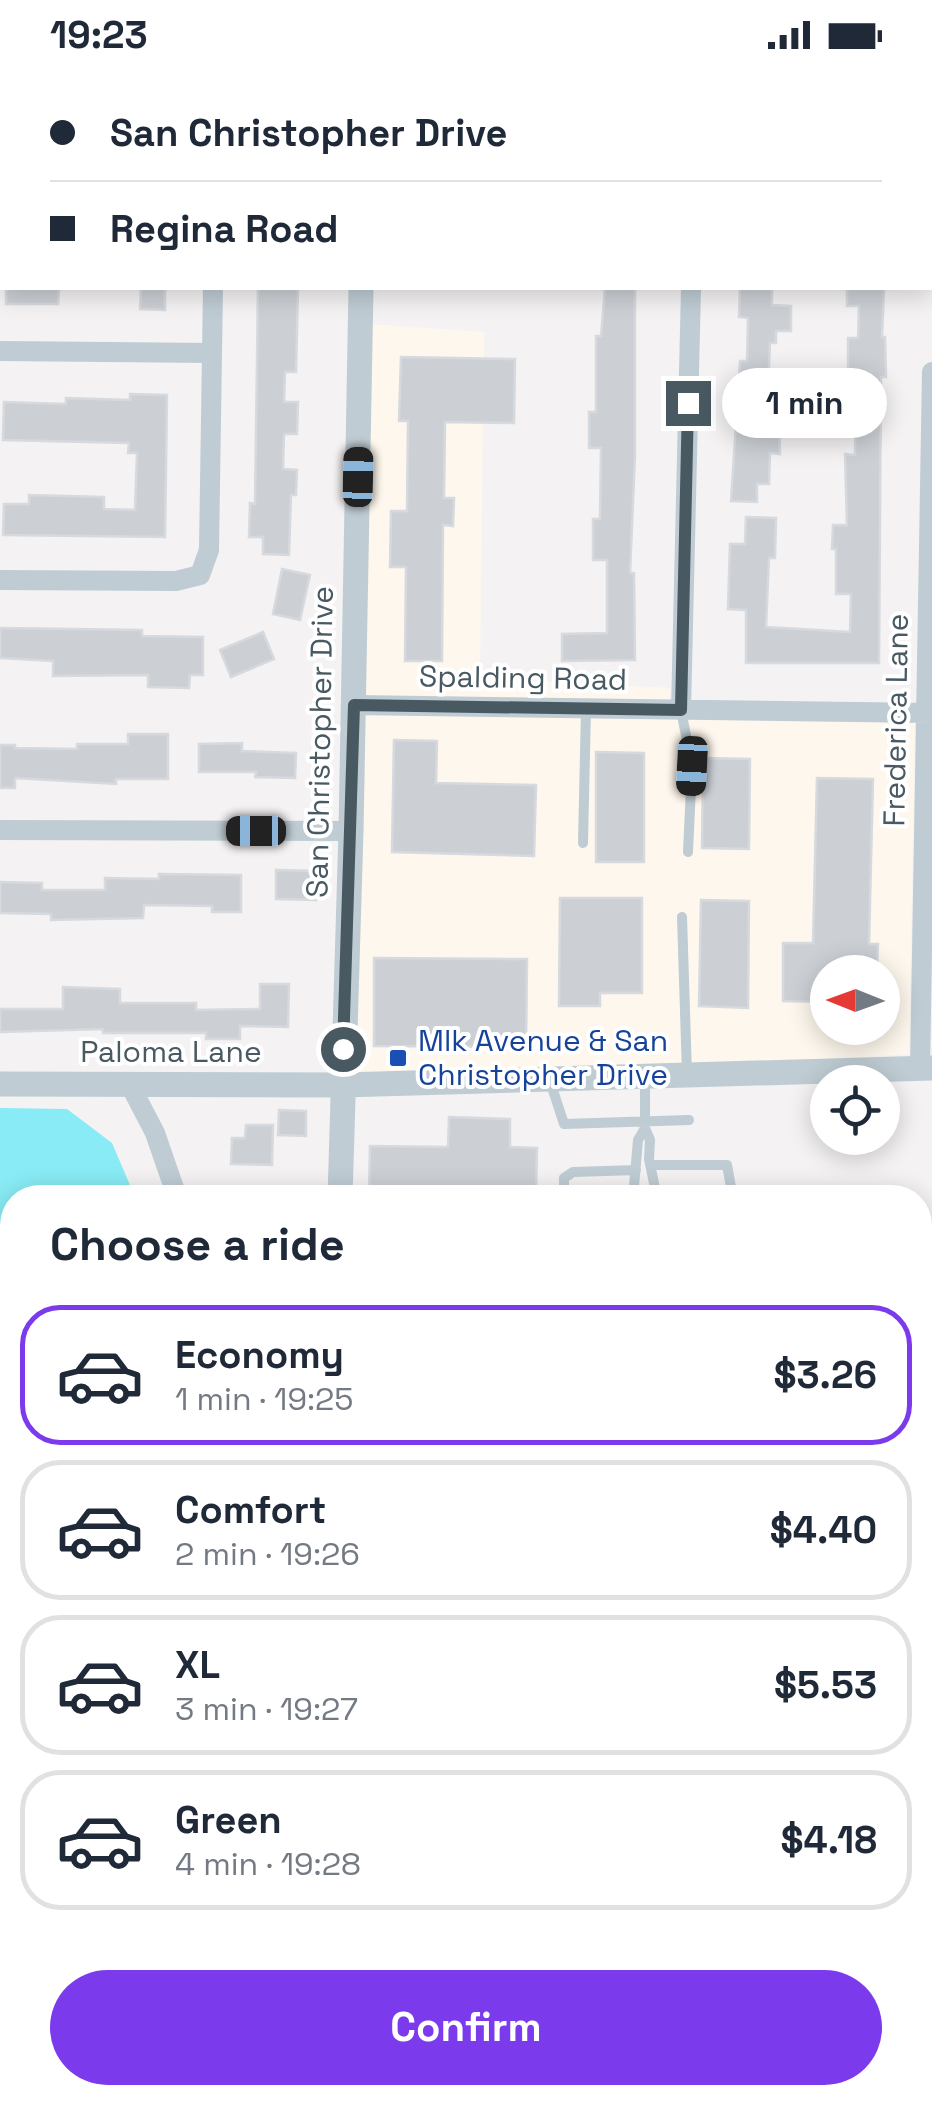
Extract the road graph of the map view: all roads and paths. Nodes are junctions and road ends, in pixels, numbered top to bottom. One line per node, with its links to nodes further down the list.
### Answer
1 (213, 290): 5 (street)
2 (361, 290): 8 (street, San Christopher Drive)
3 (691, 290): 10 (street)
4 (0, 351): 5 (street)
5 (212, 353): 7 (street)
6 (932, 372): 11 (street, Frederica Lane)
7 (0, 580)
8 (354, 705): 9 (street, Spalding Road); 13 (street, San Christopher Drive)
9 (586, 709): 10 (street, Spalding Road); 14 (lane)
10 (681, 710): 11 (street, Spalding Road); 15 (lane)
11 (929, 713): 17 (street, Frederica Lane)
12 (0, 830): 13 (street)
13 (352, 831): 24 (street, San Christopher Drive)
14 (583, 843)
15 (688, 852)
16 (682, 917): 19 (lane)
17 (927, 960): 18 (street, Frederica Lane)
18 (926, 1068): 19 (street, Paloma Lane)
19 (687, 1075): 20 (street, Paloma Lane)
20 (645, 1076): 21 (street, Paloma Lane); 26 (lane)
21 (550, 1080): 24 (street, Paloma Lane); 26 (lane)
22 (0, 1084): 23 (street, Paloma Lane)
23 (130, 1085): 24 (street, Paloma Lane); 29 (street)
24 (342, 1086): 30 (street, San Christopher Drive)
25 (690, 1120): 26 (lane)
26 (645, 1125): 27 (lane); 28 (lane)
27 (650, 1165): 33 (lane); 34 (lane)
28 (636, 1170): 31 (lane); 32 (lane)
29 (170, 1185)
30 (340, 1185)
31 (564, 1185)
32 (634, 1185)
33 (654, 1185)
34 (730, 1185)

